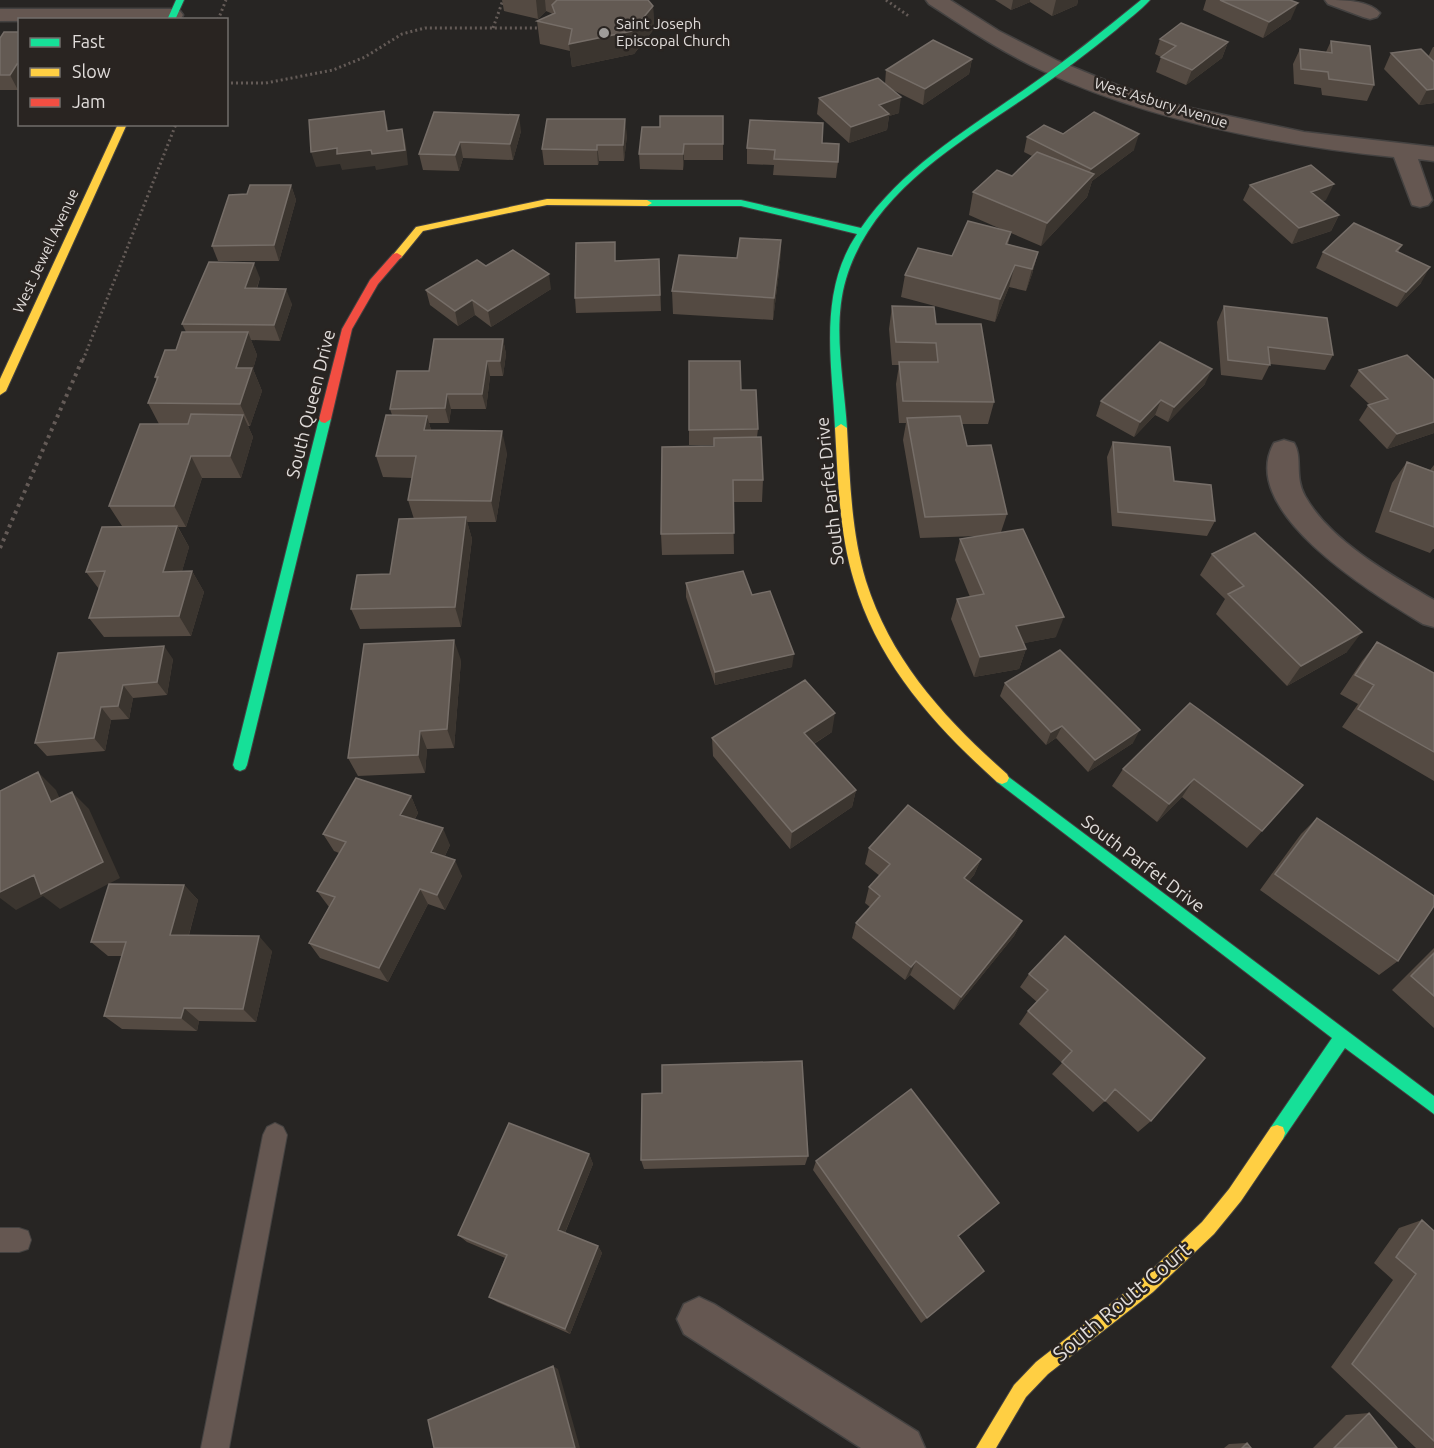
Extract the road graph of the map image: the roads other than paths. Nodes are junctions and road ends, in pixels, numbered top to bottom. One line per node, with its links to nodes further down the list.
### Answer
1 (936, 0): 8 (street, West Asbury Avenue)
2 (1146, 0): 8 (street, South Parfet Drive)
3 (1335, 0): 6 (street)
4 (49, 8): 5 (street); 7 (street)
5 (174, 12)
6 (1370, 13)
7 (0, 15)
8 (1059, 70): 10 (street, West Asbury Avenue); 13 (street, South Parfet Drive)
9 (122, 126): 14 (street, West Jewell Avenue)
10 (1404, 152): 11 (street, West Asbury Avenue); 12 (street)
11 (1434, 154)
12 (1420, 200)
13 (863, 232): 17 (street, South Queen Drive); 18 (street, South Parfet Drive)
14 (0, 391)
15 (1284, 450): 16 (street)
16 (1434, 615)
17 (240, 765)
18 (1342, 1038): 19 (street, South Parfet Drive); 24 (street, South Routt Court)
19 (1434, 1106)
20 (275, 1135): 22 (lane)
21 (699, 1319): 23 (street)
22 (215, 1448)
23 (902, 1448)
24 (985, 1448)

